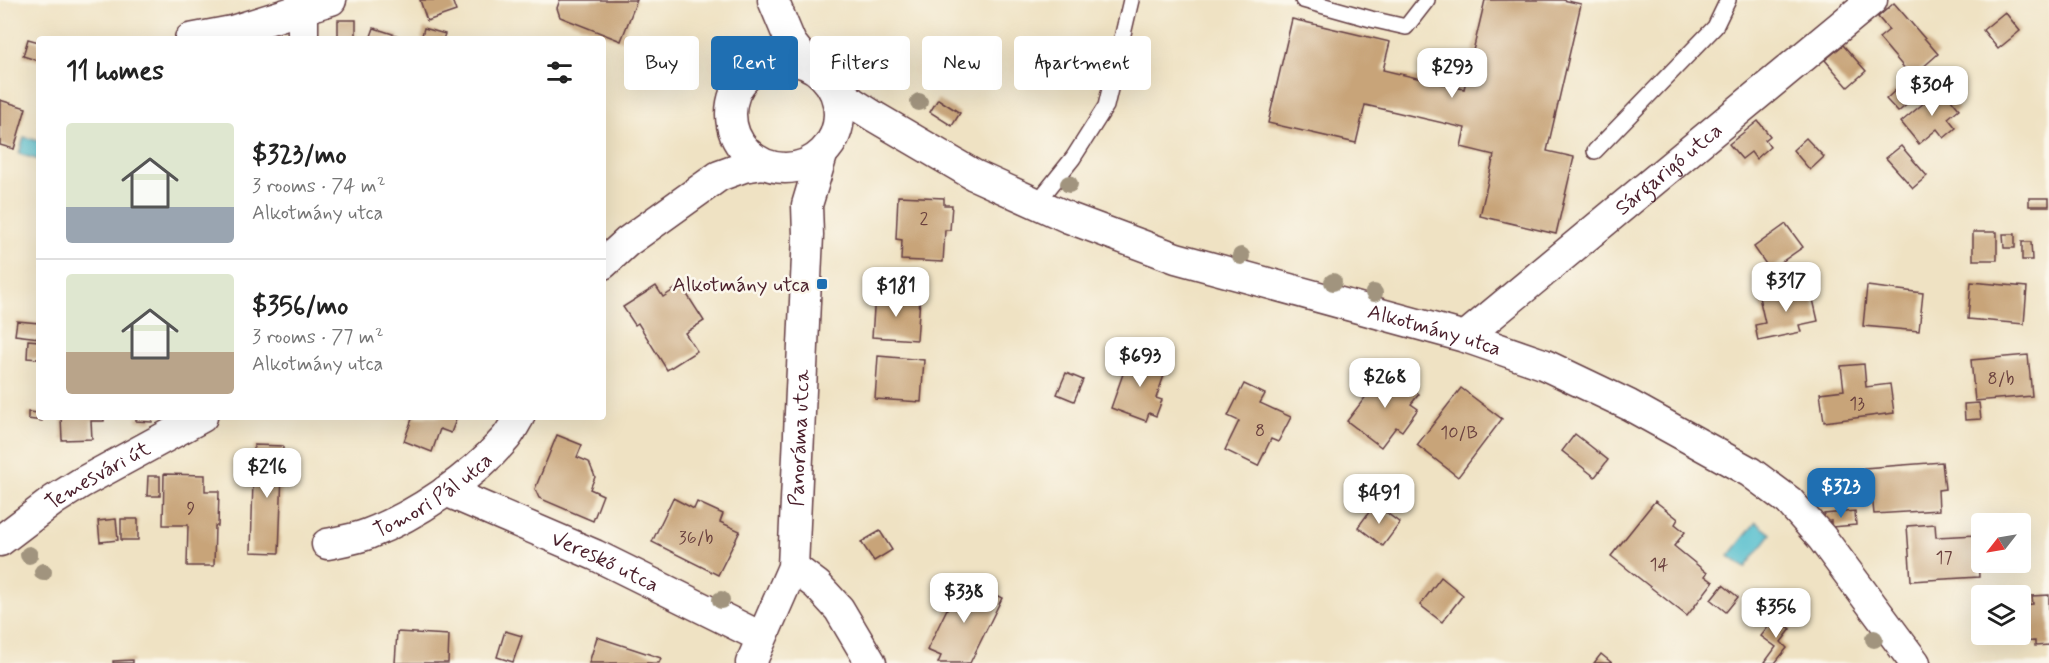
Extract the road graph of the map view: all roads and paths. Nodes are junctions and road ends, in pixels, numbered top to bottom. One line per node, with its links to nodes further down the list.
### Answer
1 (331, 0): 7 (street)
2 (1131, 0): 24 (lane)
3 (1303, 0): 4 (lane)
4 (1427, 0)
5 (1728, 0): 21 (lane)
6 (1872, 0): 27 (street, Sárgarigó utca)
7 (303, 9): 9 (street); 10 (street)
8 (776, 10): 11 (street); 13 (street)
9 (206, 36)
10 (303, 36)
11 (774, 36)
12 (798, 61): 13 (street)
13 (807, 63): 14 (street)
14 (810, 66)
15 (736, 90): 19 (street)
16 (834, 90): 20 (street)
17 (839, 90): 18 (street, Alkotmány utca)
18 (875, 117): 20 (street); 24 (street, Alkotmány utca)
19 (732, 129): 22 (street); 23 (street)
20 (828, 146): 22 (street); 25 (street, Panoráma utca)
21 (1595, 151)
22 (773, 167): 23 (street); 25 (street, Panoráma utca)
23 (719, 176): 26 (street)
24 (1036, 204): 27 (street, Alkotmány utca)
25 (807, 206): 33 (street, Panoráma utca)
26 (606, 261)
27 (1466, 337): 36 (street, Alkotmány utca)
28 (196, 420): 31 (street, Temesvári út)
29 (517, 420): 30 (street, Tomori Pál utca)
30 (447, 491): 32 (street, Tomori Pál utca); 34 (street, Vereskő utca)
31 (0, 541)
32 (327, 544)
33 (793, 567): 34 (street, Panoráma utca); 35 (street)
34 (756, 650)
35 (871, 663)
36 (1915, 663)

